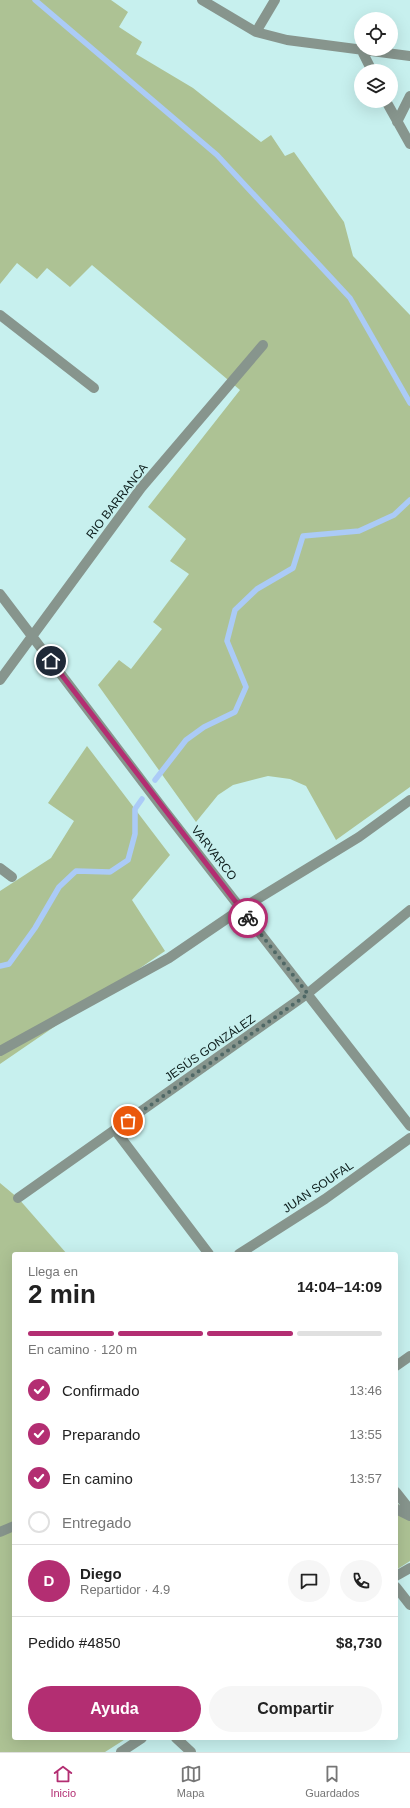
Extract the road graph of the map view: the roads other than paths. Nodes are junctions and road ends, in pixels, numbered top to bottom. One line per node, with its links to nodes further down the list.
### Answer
1 (202, 0): 3 (street)
2 (275, 0): 3 (street)
3 (256, 32): 4 (street)
4 (354, 48)
5 (398, 54): 6 (street)
6 (410, 56)
7 (410, 96): 9 (street)
8 (390, 108): 9 (street)
9 (397, 122): 10 (street)
10 (410, 144)
11 (0, 315): 13 (street)
12 (263, 345): 15 (street, RIO BARRANCA)
13 (94, 388)
14 (0, 594): 15 (street, VARVARCO)
15 (32, 636): 16 (street, RIO BARRANCA); 20 (street, VARVARCO)
16 (0, 680)
17 (410, 800): 20 (street)
18 (0, 868): 19 (street)
19 (12, 877)
20 (241, 909): 22 (street, VARVARCO); 23 (street)
21 (410, 910): 22 (street, JESÚS GONZÁLEZ)
22 (308, 994): 24 (street, VARVARCO); 25 (street, JESÚS GONZÁLEZ)
23 (0, 1051)
24 (410, 1126)
25 (115, 1130): 27 (street, JESÚS GONZÁLEZ); 28 (street)
26 (410, 1138): 29 (street, JUAN SOUFAL)
27 (18, 1198)
28 (207, 1252)
29 (242, 1252)
30 (410, 1356): 31 (street)
31 (398, 1365)
32 (398, 1495): 34 (street)
33 (398, 1510): 35 (street)
34 (410, 1510)
35 (410, 1516)
36 (12, 1527): 37 (street)
37 (0, 1532)
38 (410, 1568): 39 (street)
39 (398, 1575)
40 (398, 1590): 41 (street)
41 (410, 1605)
42 (139, 1740): 44 (street)
43 (178, 1740): 45 (street)
44 (121, 1752)
45 (191, 1752)

